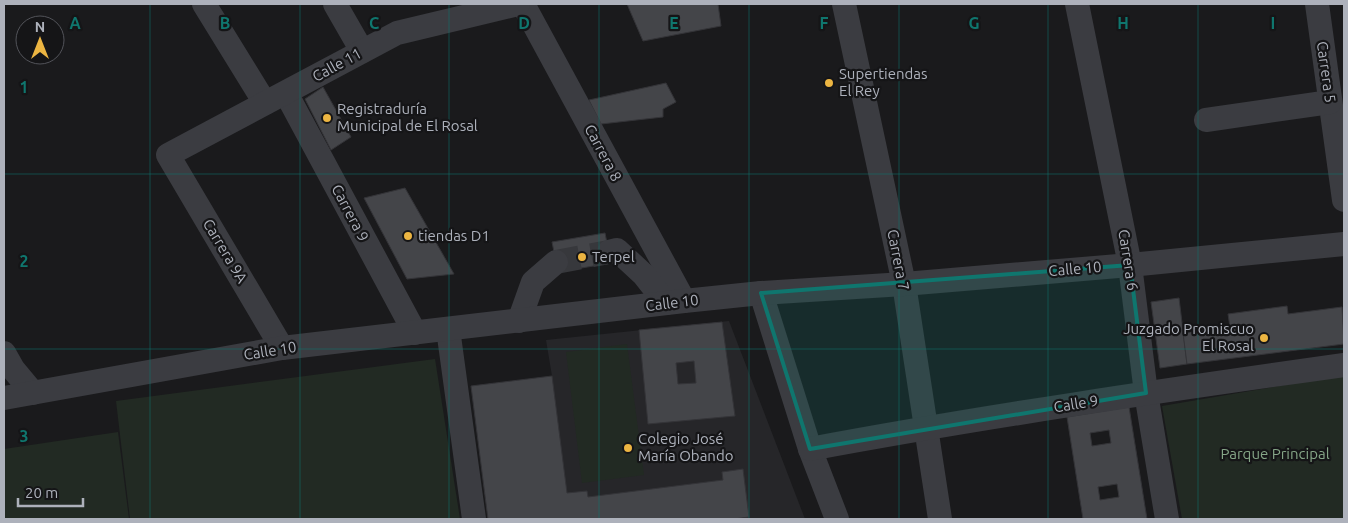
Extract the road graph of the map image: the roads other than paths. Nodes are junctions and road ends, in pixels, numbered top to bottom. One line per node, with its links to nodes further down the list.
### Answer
1 (204, 4): 11 (street)
2 (335, 4): 8 (street)
3 (518, 4): 8 (street, Calle 11)
4 (523, 4): 15 (street, Carrera 8)
5 (844, 4): 19 (street, Carrera 7)
6 (1078, 4): 18 (street, Carrera 6)
7 (1317, 4): 10 (street, Carrera 5)
8 (362, 51): 9 (street, Calle 11)
9 (286, 93): 11 (street, Calle 11); 24 (street, Carrera 9)
10 (1330, 102): 12 (street); 14 (street, Carrera 5)
11 (265, 104): 13 (street, Calle 11)
12 (1206, 120)
13 (168, 155): 25 (street, Carrera 9A)
14 (1344, 200)
15 (642, 224): 21 (street, Carrera 8); 21 (street)
16 (1344, 244): 18 (street, Calle 10)
17 (556, 262): 22 (street)
18 (1130, 265): 19 (street, Calle 10); 29 (street, Carrera 6)
19 (904, 284): 20 (street, Calle 10); 31 (street, Carrera 7)
20 (761, 292): 21 (street, Calle 10); 32 (street)
21 (675, 302): 22 (street, Calle 10)
22 (519, 321): 23 (street, Calle 10)
23 (448, 329): 24 (street, Calle 10); 33 (street)
24 (415, 333): 25 (street, Calle 10)
25 (282, 348): 28 (street, Calle 10)
26 (4, 353): 28 (street)
27 (1344, 365): 29 (street, Calle 9)
28 (33, 393): 30 (street, Calle 10)
29 (1146, 393): 31 (street, Calle 9); 36 (street, Carrera 6)
30 (4, 398)
31 (926, 427): 32 (street, Calle 9); 35 (street, Carrera 7)
32 (810, 449): 34 (street)
33 (474, 519)
34 (837, 519)
35 (940, 519)
36 (1167, 519)

